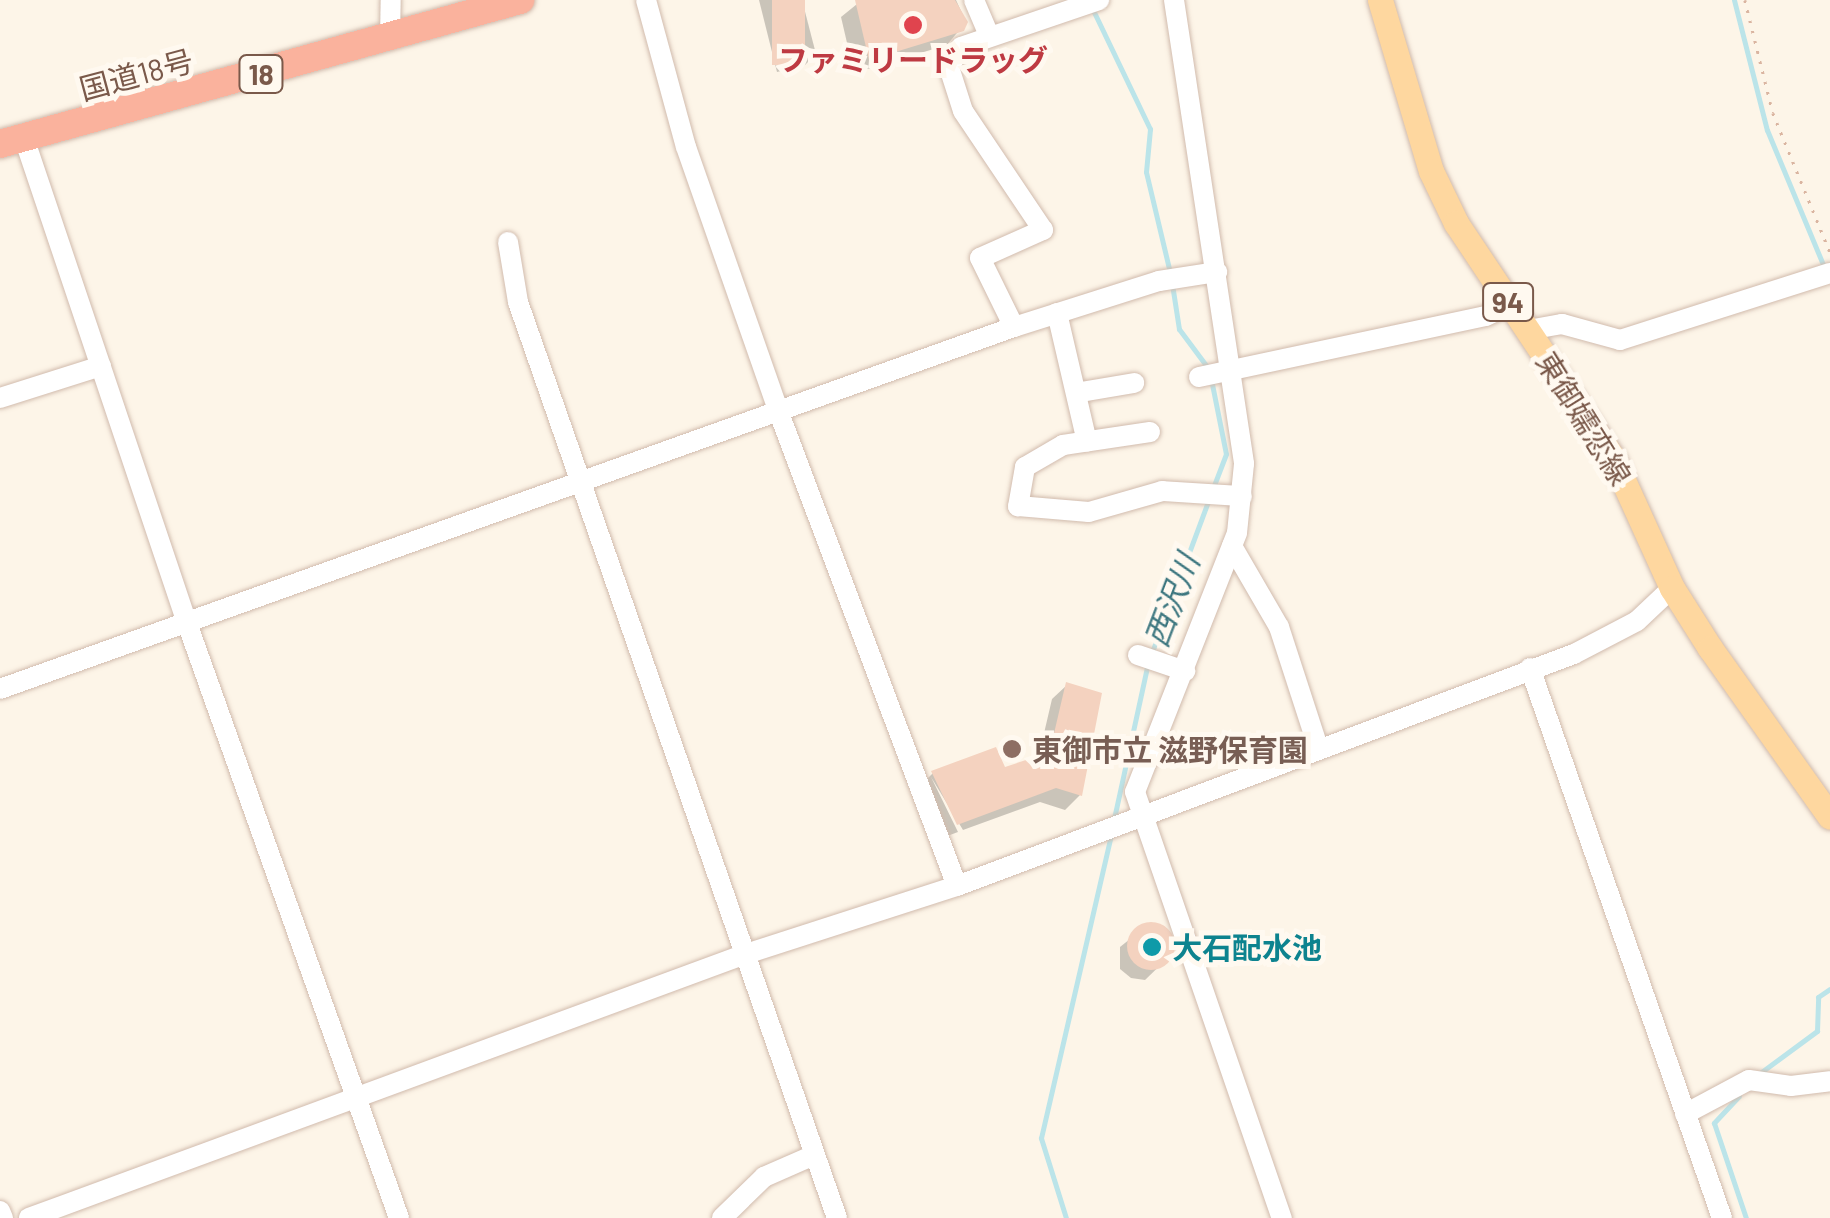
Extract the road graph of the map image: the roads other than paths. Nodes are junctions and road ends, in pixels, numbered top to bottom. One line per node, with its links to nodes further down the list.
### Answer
1 (392, 0): 9 (street)
2 (520, 0): 9 (highway, 国道18号 / 18)
3 (646, 0): 24 (street)
4 (974, 0): 8 (street)
5 (1100, 0): 8 (street)
6 (1174, 0): 12 (street)
7 (1380, 0): 14 (main road, 東御嬬恋線 / 94)
8 (989, 36): 16 (street)
9 (390, 39): 10 (highway, 国道18号 / 18)
10 (12, 141): 18 (street)
11 (508, 242): 27 (street)
12 (1217, 272): 15 (street); 19 (street)
13 (1830, 273): 17 (street)
14 (1510, 304): 17 (main road, 東御嬬恋線 / 94); 19 (street)
15 (1057, 313): 16 (street); 22 (street)
16 (1014, 327): 24 (street)
17 (1528, 330): 30 (main road, 東御嬬恋線 / 94)
18 (101, 366): 23 (street); 31 (street)
19 (1226, 367): 20 (street); 28 (street)
20 (1200, 377)
21 (1134, 383): 22 (street)
22 (1081, 392): 26 (street)
23 (0, 398)
24 (779, 413): 27 (street); 39 (street)
25 (1150, 432): 26 (street)
26 (1088, 442): 28 (street)
27 (580, 484): 31 (street); 40 (street)
28 (1242, 496): 29 (street)
29 (1232, 546): 34 (street); 36 (street)
30 (1672, 588): 33 (street); 38 (main road, 東御嬬恋線 / 94)
31 (187, 623): 35 (street); 42 (street)
32 (1138, 656): 34 (street)
33 (1530, 668): 36 (street); 43 (street)
34 (1185, 670): 37 (street)
35 (0, 689)
36 (1318, 747): 37 (street)
37 (1133, 816): 39 (street); 49 (street)
38 (1830, 817)
39 (957, 886): 40 (street)
40 (743, 956): 42 (street); 44 (street)
41 (1830, 1081): 43 (street)
42 (355, 1096): 45 (street); 46 (street)
43 (1685, 1114): 50 (street)
44 (814, 1155): 47 (street); 48 (street)
45 (30, 1218)
46 (399, 1218)
47 (722, 1218)
48 (837, 1218)
49 (1282, 1218)
50 (1722, 1218)

